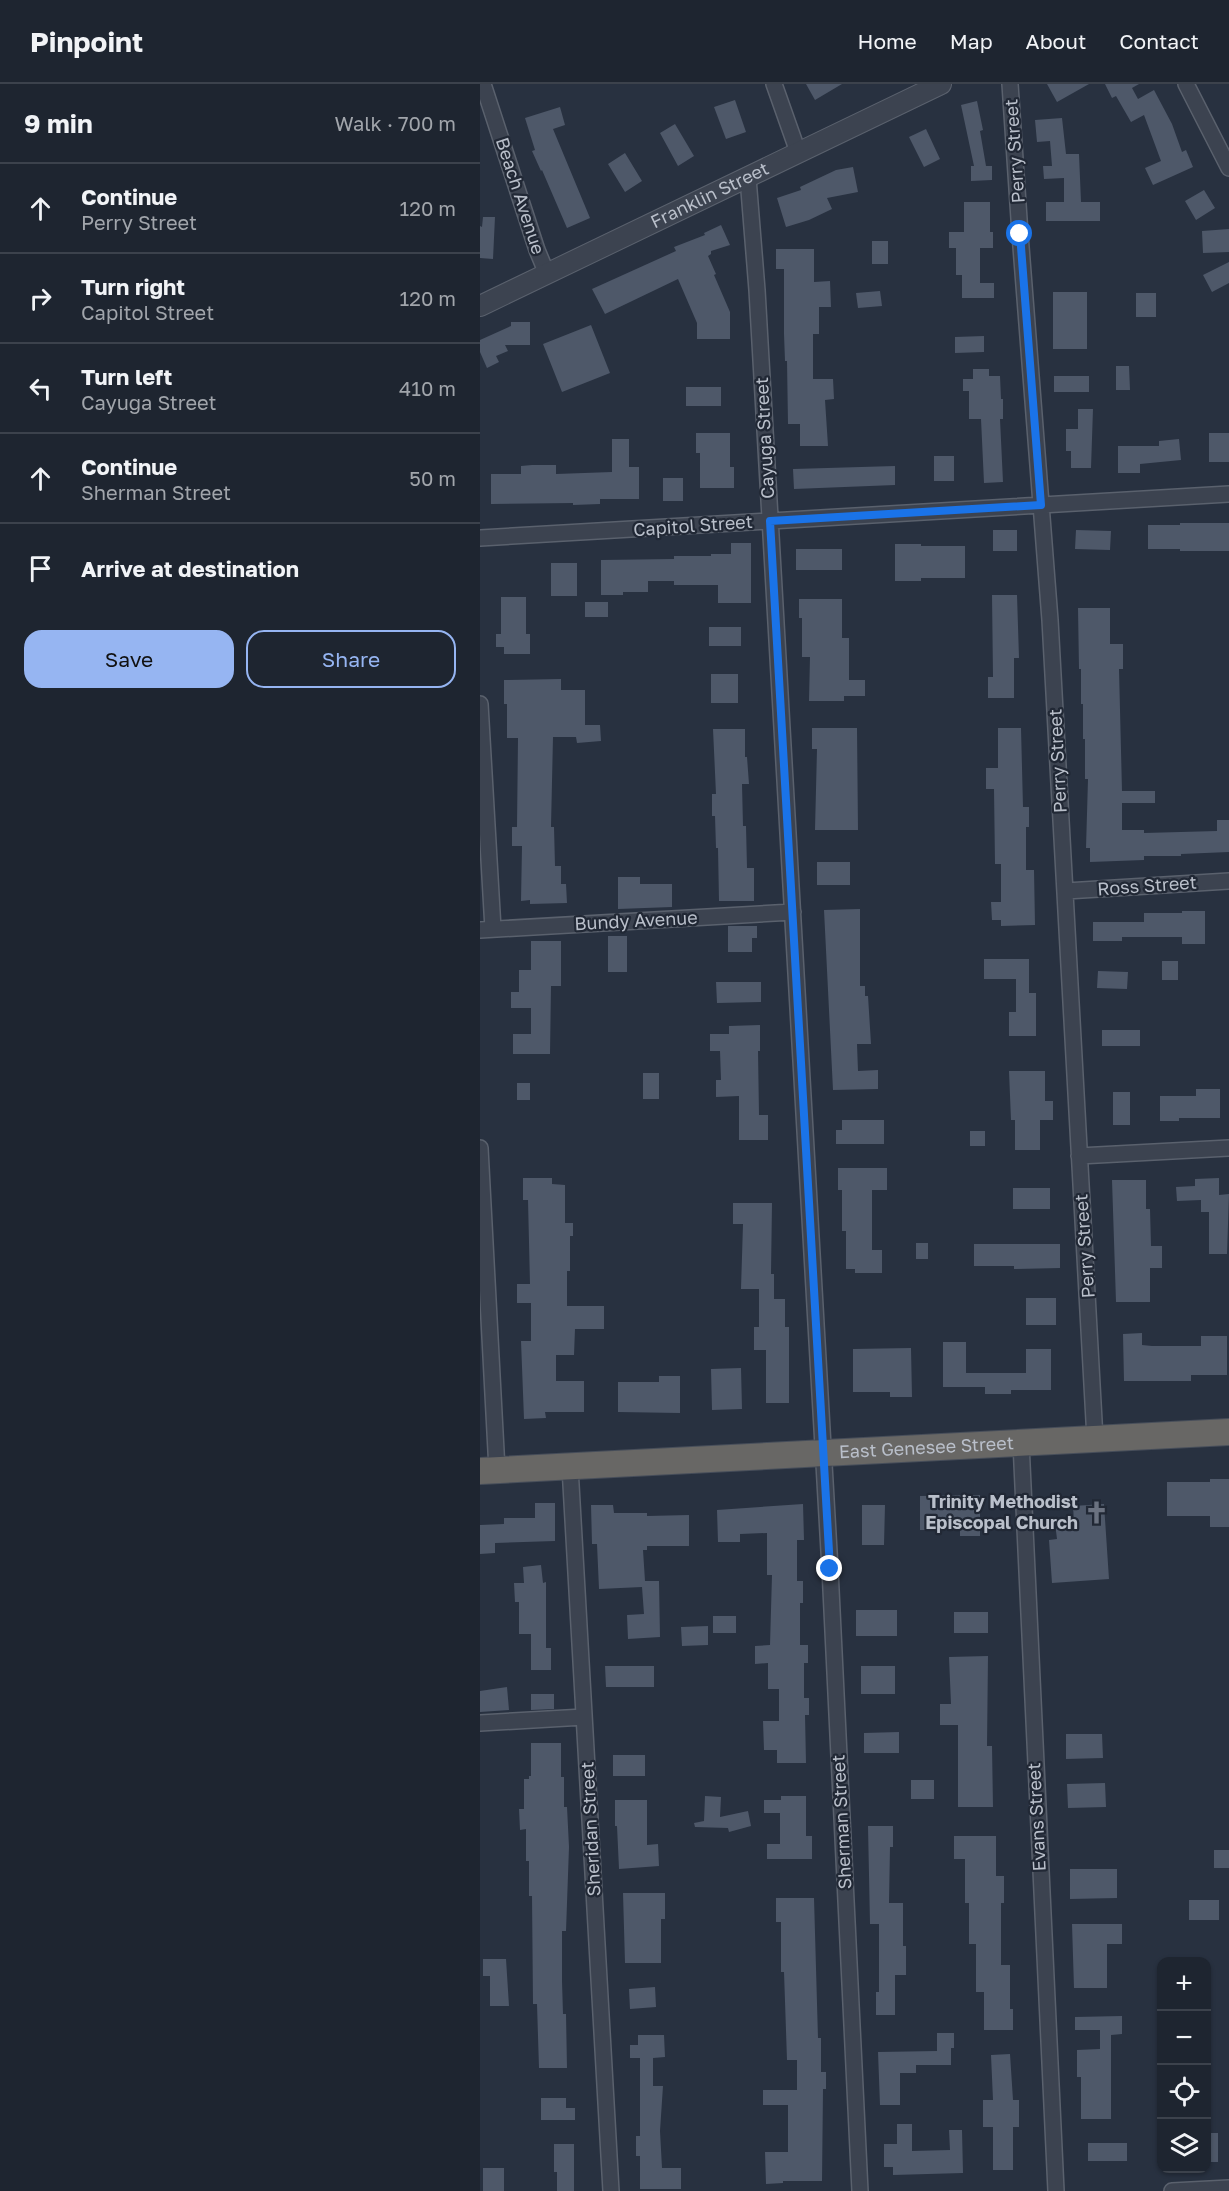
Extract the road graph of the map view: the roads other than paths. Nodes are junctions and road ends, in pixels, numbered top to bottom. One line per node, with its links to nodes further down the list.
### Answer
1 (483, 84): 9 (street, Beach Avenue)
2 (774, 84): 6 (street)
3 (941, 84): 6 (street, Franklin Street)
4 (1010, 84): 12 (street, Perry Street)
5 (1186, 84): 7 (street)
6 (798, 153): 8 (street, Franklin Street)
7 (1229, 168)
8 (748, 178): 9 (street, Franklin Street); 13 (street, Cayuga Street)
9 (547, 274): 10 (street, Franklin Street)
10 (480, 306)
11 (1229, 494): 12 (street, Capitol Street)
12 (1041, 505): 13 (street, Capitol Street); 17 (street, Perry Street)
13 (770, 521): 14 (street, Capitol Street); 18 (street, Cayuga Street)
14 (480, 538)
15 (480, 704): 19 (street)
16 (1229, 881): 17 (street, Ross Street)
17 (1066, 891): 22 (street, Perry Street)
18 (793, 912): 19 (street, Bundy Avenue); 26 (street, Cayuga Street)
19 (487, 929)
20 (480, 1148): 28 (street)
21 (1229, 1148): 22 (street)
22 (1079, 1156): 24 (street, Perry Street)
23 (1229, 1432): 24 (highway, East Genesee Street)
24 (1095, 1439): 25 (highway, East Genesee Street)
25 (1021, 1443): 26 (highway, East Genesee Street); 34 (street, Evans Street)
26 (822, 1453): 27 (highway, East Genesee Street); 33 (street, Sherman Street)
27 (570, 1467): 28 (highway, East Genesee Street); 29 (street, Sheridan Street)
28 (488, 1471)
29 (584, 1717): 30 (street); 32 (street, Sheridan Street)
30 (480, 1723)
31 (1229, 2188): 35 (street)
32 (612, 2191)
33 (860, 2191)
34 (1056, 2191)
35 (1172, 2191)

